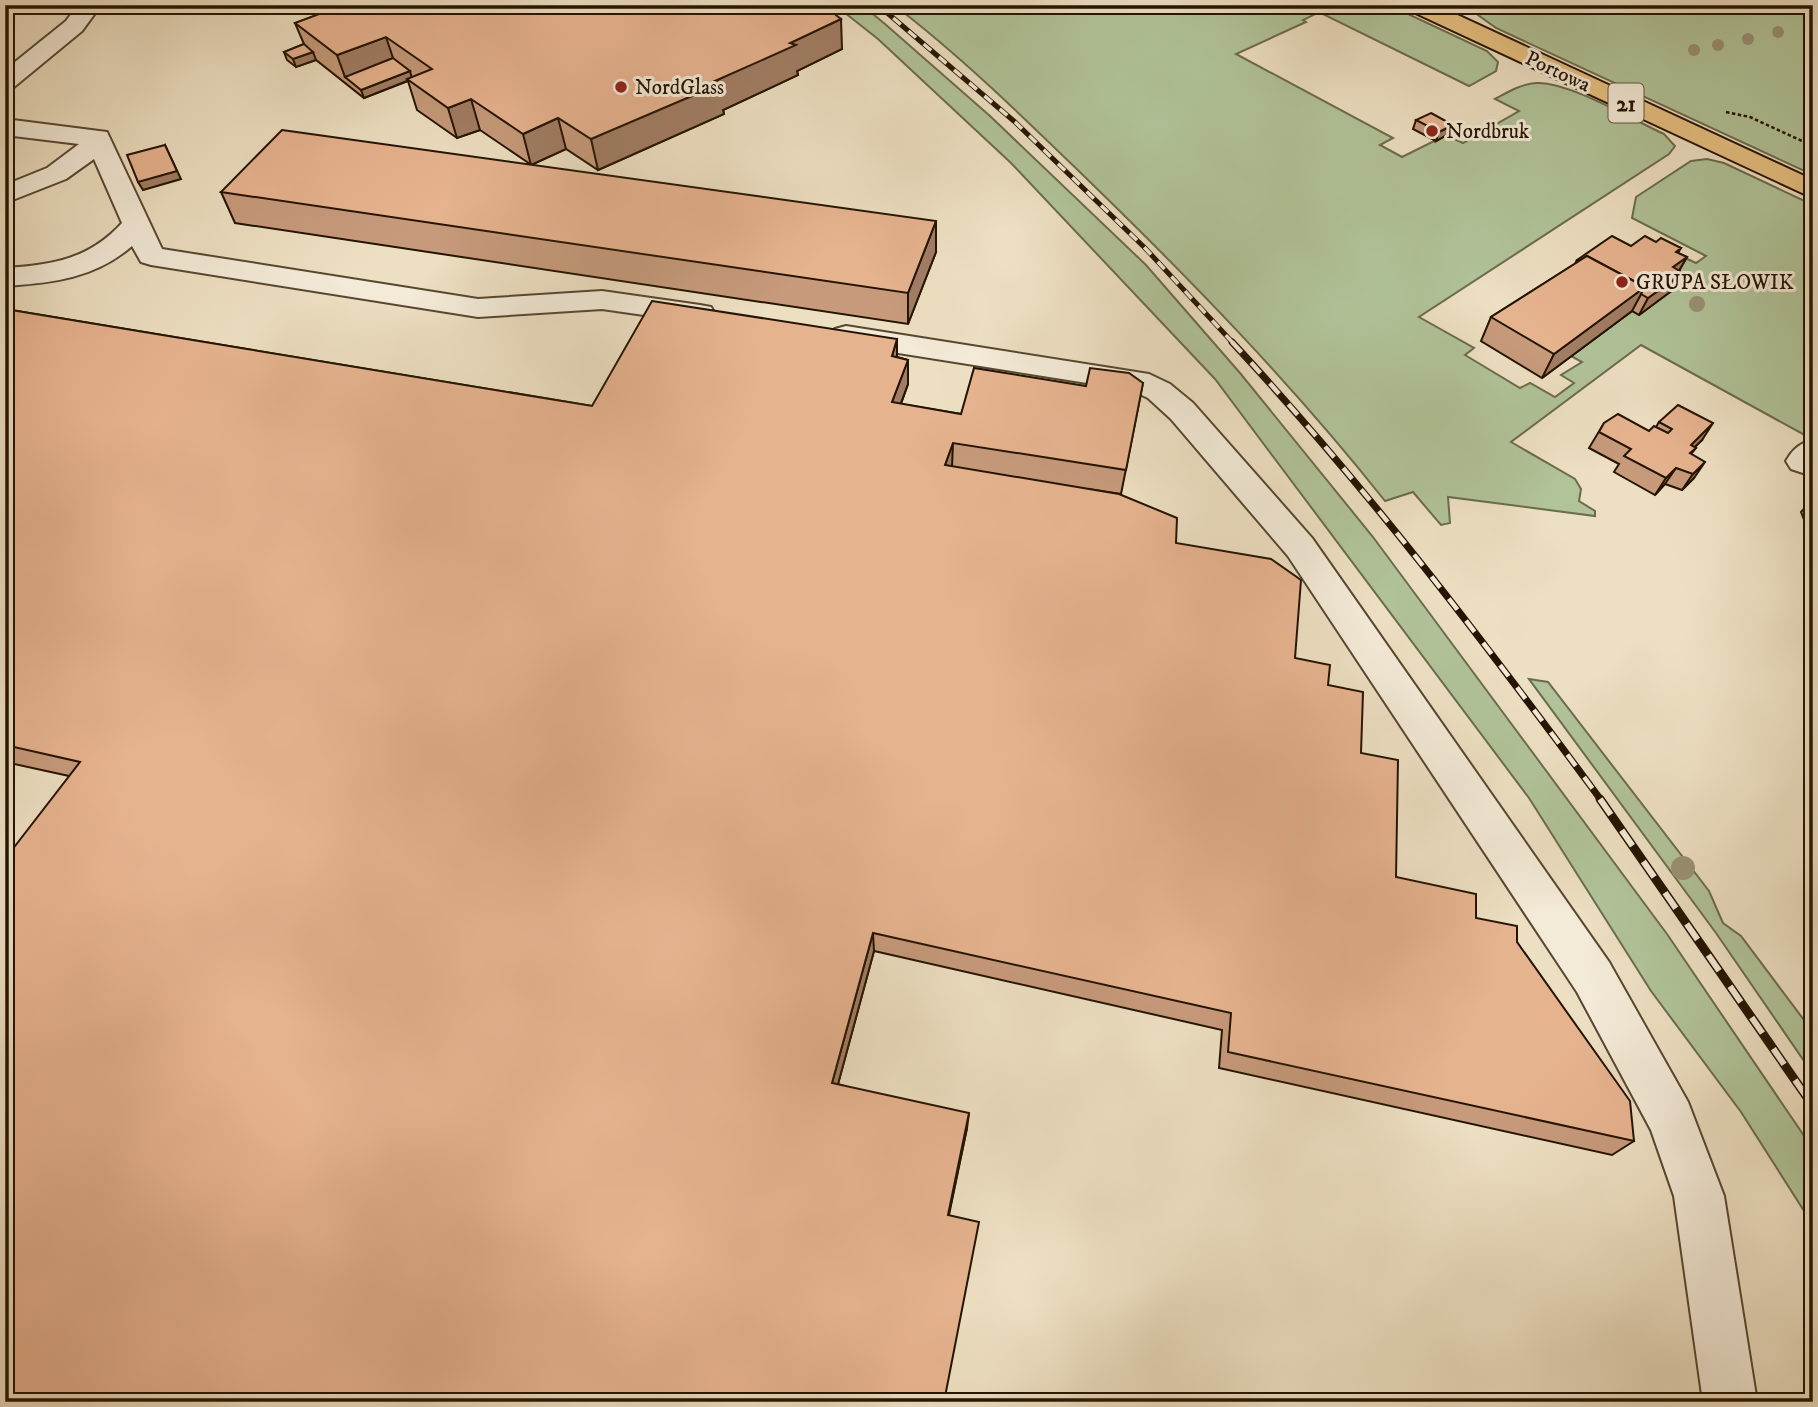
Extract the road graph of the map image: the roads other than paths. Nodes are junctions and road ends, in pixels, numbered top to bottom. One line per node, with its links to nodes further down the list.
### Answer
1 (90, 5): 3 (street)
2 (1417, 5): 6 (main road, Portowa / 21)
3 (5, 82)
4 (5, 127): 5 (street)
5 (98, 138): 7 (street); 8 (street)
6 (1813, 190)
7 (5, 195)
8 (137, 223): 9 (street); 10 (street)
9 (5, 277)
10 (739, 320)
11 (807, 331): 12 (street)
12 (1730, 1402)

